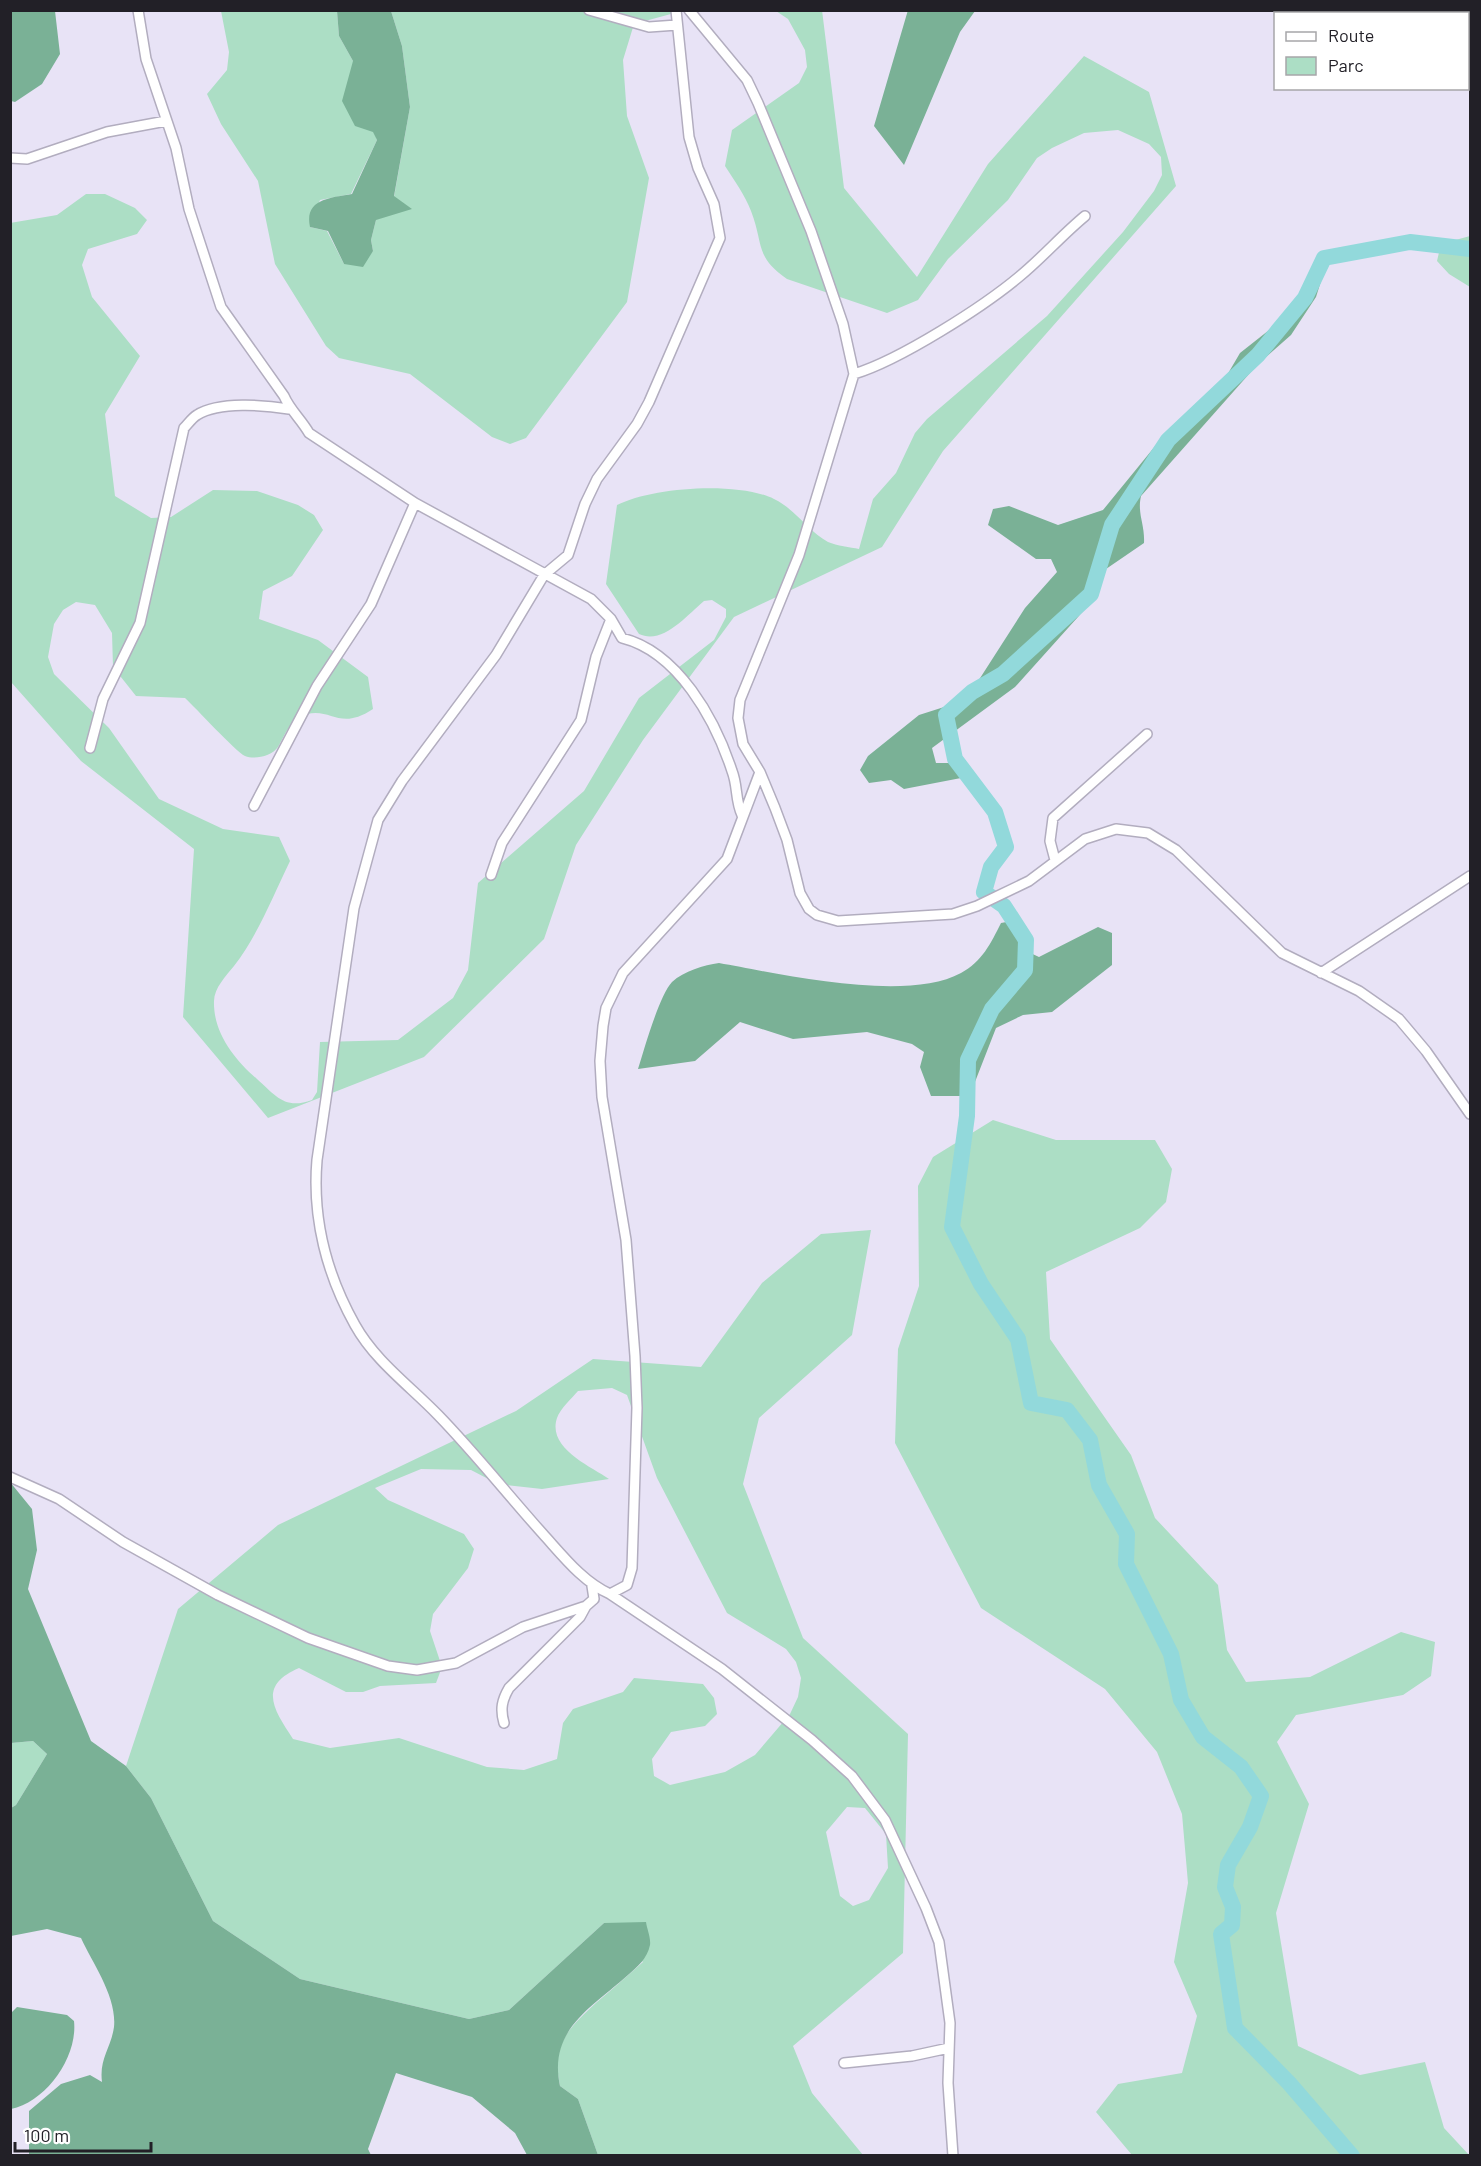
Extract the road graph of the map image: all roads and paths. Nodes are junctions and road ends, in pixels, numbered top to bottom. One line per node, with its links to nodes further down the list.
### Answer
1 (138, 10): 6 (street)
2 (589, 10): 5 (street)
3 (676, 10): 5 (street)
4 (688, 10): 9 (street)
5 (677, 26): 12 (street)
6 (166, 121): 7 (street); 10 (street)
7 (10, 158)
8 (1085, 216): 9 (street)
9 (854, 374): 16 (street)
10 (289, 409): 11 (street); 15 (street)
11 (414, 503): 12 (street); 17 (street)
12 (544, 575): 13 (street); 25 (street)
13 (611, 619): 18 (street); 20 (street)
14 (1147, 734): 19 (street)
15 (90, 748)
16 (760, 772): 18 (street); 19 (street)
17 (254, 806)
18 (742, 815): 26 (street)
19 (1055, 860): 22 (street)
20 (491, 875)
21 (1470, 876): 22 (street)
22 (1321, 973): 23 (street)
23 (1470, 1114)
24 (10, 1477): 27 (street)
25 (592, 1586): 26 (street); 27 (street)
26 (610, 1594): 29 (street)
27 (586, 1606): 28 (street)
28 (504, 1723)
29 (949, 2048): 30 (street); 31 (street)
30 (844, 2063)
31 (953, 2156)

